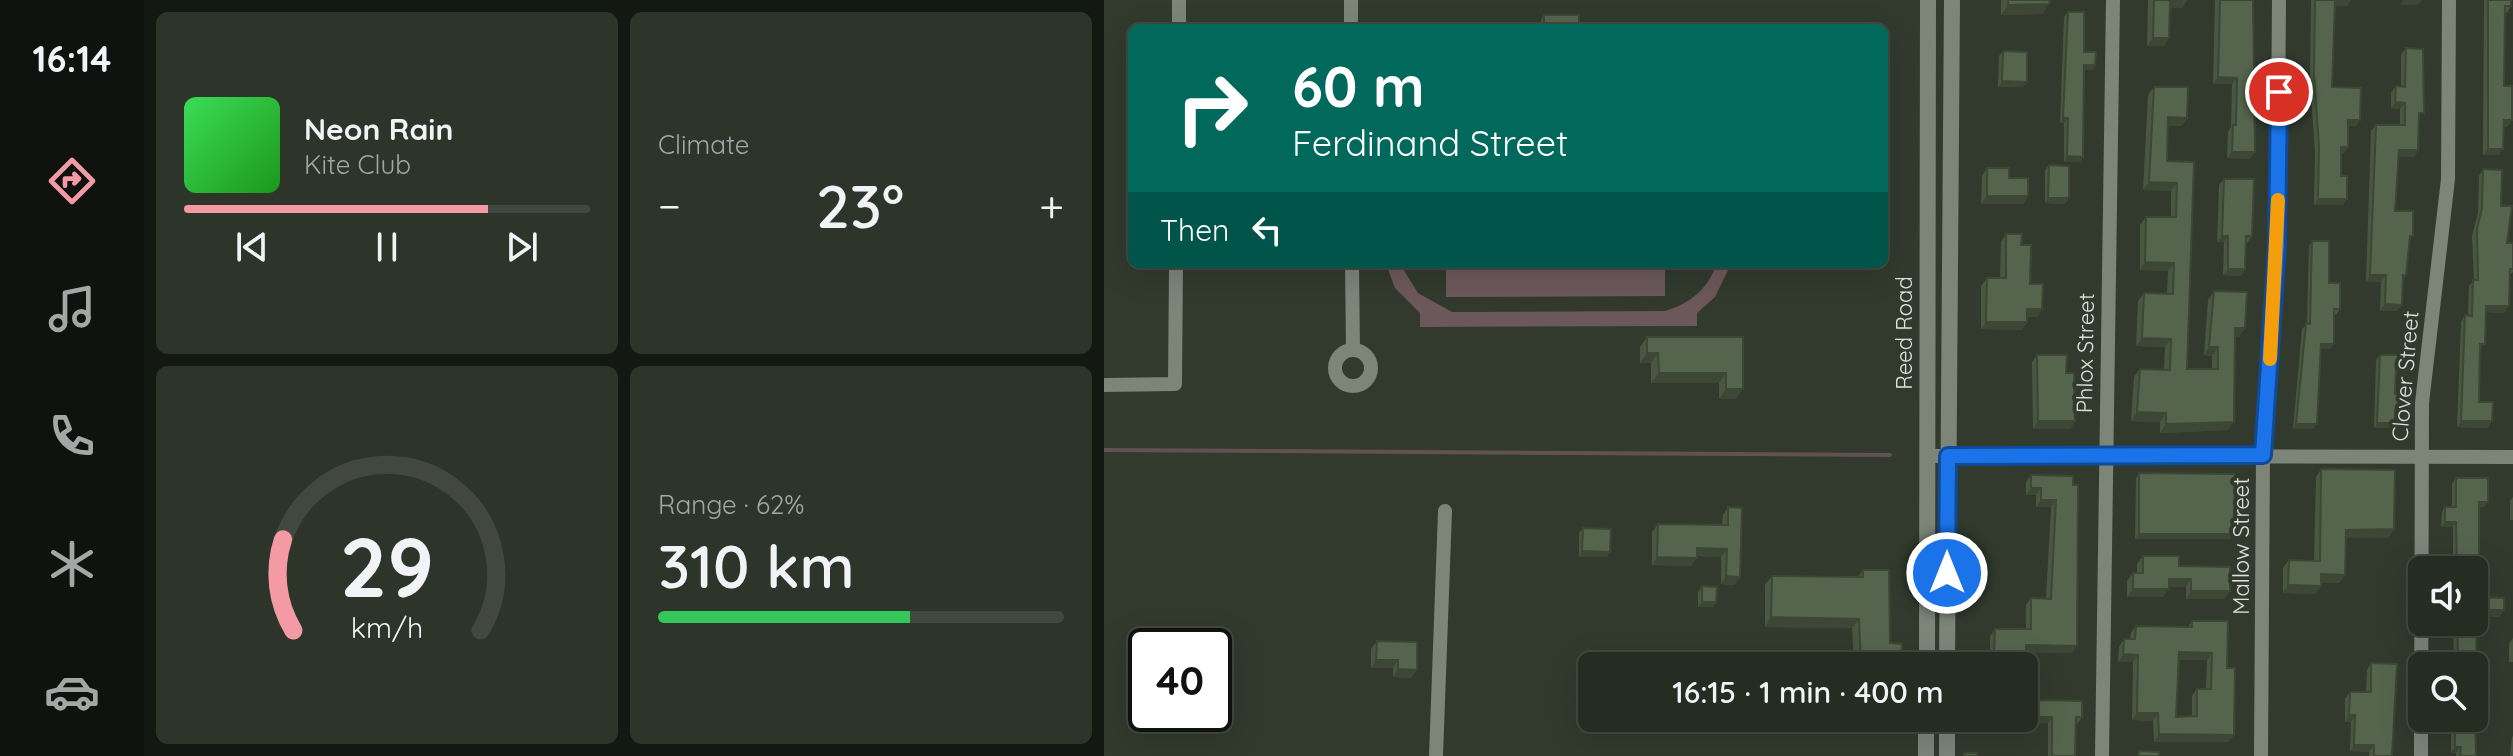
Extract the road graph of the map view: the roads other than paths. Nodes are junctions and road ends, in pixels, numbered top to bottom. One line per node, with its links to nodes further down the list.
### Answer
1 (1179, 0): 8 (street)
2 (1351, 0): 9 (street)
3 (1928, 0): 15 (street, Reed Road)
4 (1952, 0): 16 (street, Reed Road)
5 (2113, 0): 17 (street, Phlox Street)
6 (2279, 0): 14 (street, Mallow Street)
7 (2449, 0): 18 (street, Clover Street)
8 (1179, 24)
9 (1351, 24)
10 (1176, 268): 13 (street)
11 (1352, 268): 12 (street)
12 (1353, 350)
13 (1104, 385)
14 (2263, 455): 17 (street); 18 (street); 31 (street, Mallow Street)
15 (1927, 456): 16 (street); 22 (street, Reed Road)
16 (1948, 456): 17 (street); 21 (street, Reed Road)
17 (2105, 456): 30 (street, Phlox Street)
18 (2421, 456): 19 (street); 32 (street, Clover Street)
19 (2513, 457)
20 (1445, 511): 27 (street)
21 (1947, 602): 22 (street); 24 (street, Reed Road)
22 (1927, 603): 23 (street, Reed Road)
23 (1927, 652)
24 (1947, 652)
25 (1926, 732): 28 (street)
26 (1947, 732): 29 (street)
27 (1436, 756)
28 (1926, 756)
29 (1947, 756)
30 (2102, 756)
31 (2261, 756)
32 (2421, 756)

